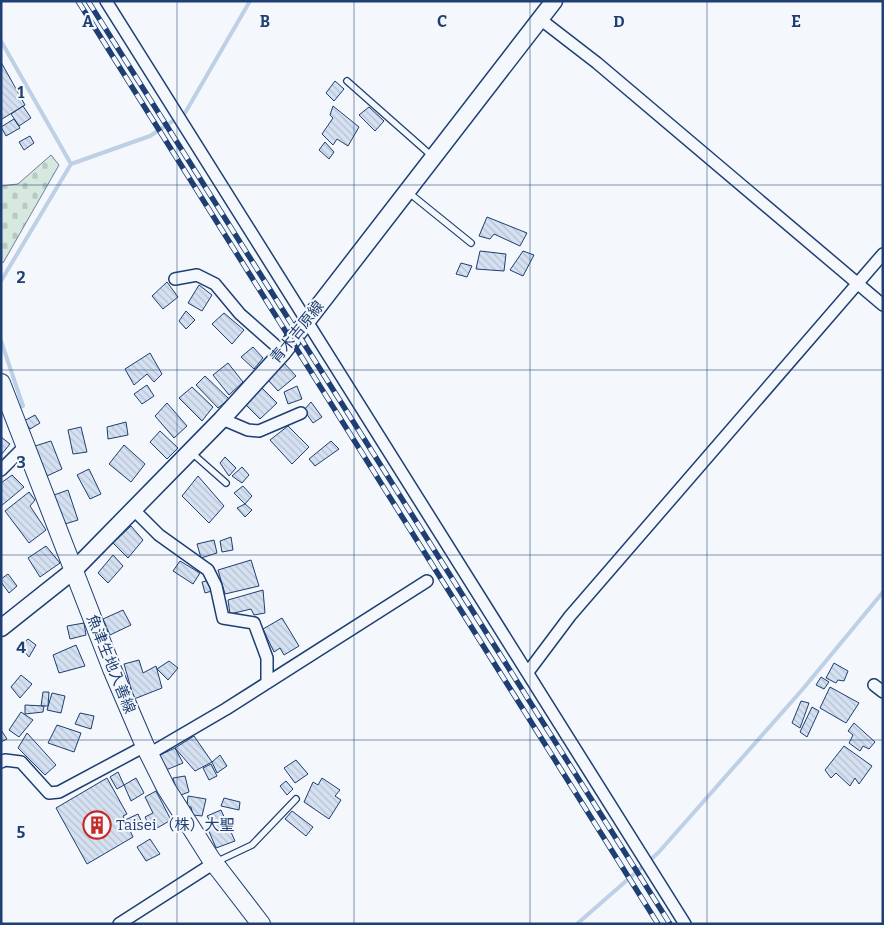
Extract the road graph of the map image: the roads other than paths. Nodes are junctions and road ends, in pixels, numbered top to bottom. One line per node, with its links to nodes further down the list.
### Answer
1 (106, 1): 12 (street)
2 (554, 1): 3 (main road, 青木吉原線)
3 (540, 19): 5 (main road, 青木吉原線); 10 (street)
4 (347, 81): 5 (lane)
5 (433, 156): 6 (main road, 青木吉原線)
6 (407, 190): 7 (lane); 12 (main road, 青木吉原線)
7 (471, 243)
8 (883, 254): 10 (street)
9 (175, 279): 13 (street)
10 (857, 284): 11 (street); 25 (street)
11 (883, 306)
12 (308, 321): 13 (main road, 青木吉原線); 25 (street)
13 (283, 352): 16 (main road, 青木吉原線)
14 (1, 383): 17 (main road, 魚津生地入善線)
15 (301, 413): 16 (street)
16 (222, 419): 18 (main road, 青木吉原線)
17 (26, 445): 19 (street); 22 (main road, 魚津生地入善線)
18 (190, 452): 20 (lane); 21 (main road, 青木吉原線)
19 (1, 470)
20 (226, 483)
21 (134, 510): 22 (main road, 青木吉原線); 26 (street)
22 (74, 570): 24 (main road, 青木吉原線); 27 (main road, 魚津生地入善線)
23 (427, 581): 26 (street)
24 (1, 628)
25 (528, 672): 33 (street)
26 (267, 683): 27 (street)
27 (147, 750): 28 (street); 30 (main road, 魚津生地入善線)
28 (1, 762)
29 (296, 799): 30 (lane)
30 (214, 863): 31 (street); 32 (main road, 魚津生地入善線)
31 (119, 924)
32 (261, 924)
33 (685, 924)

